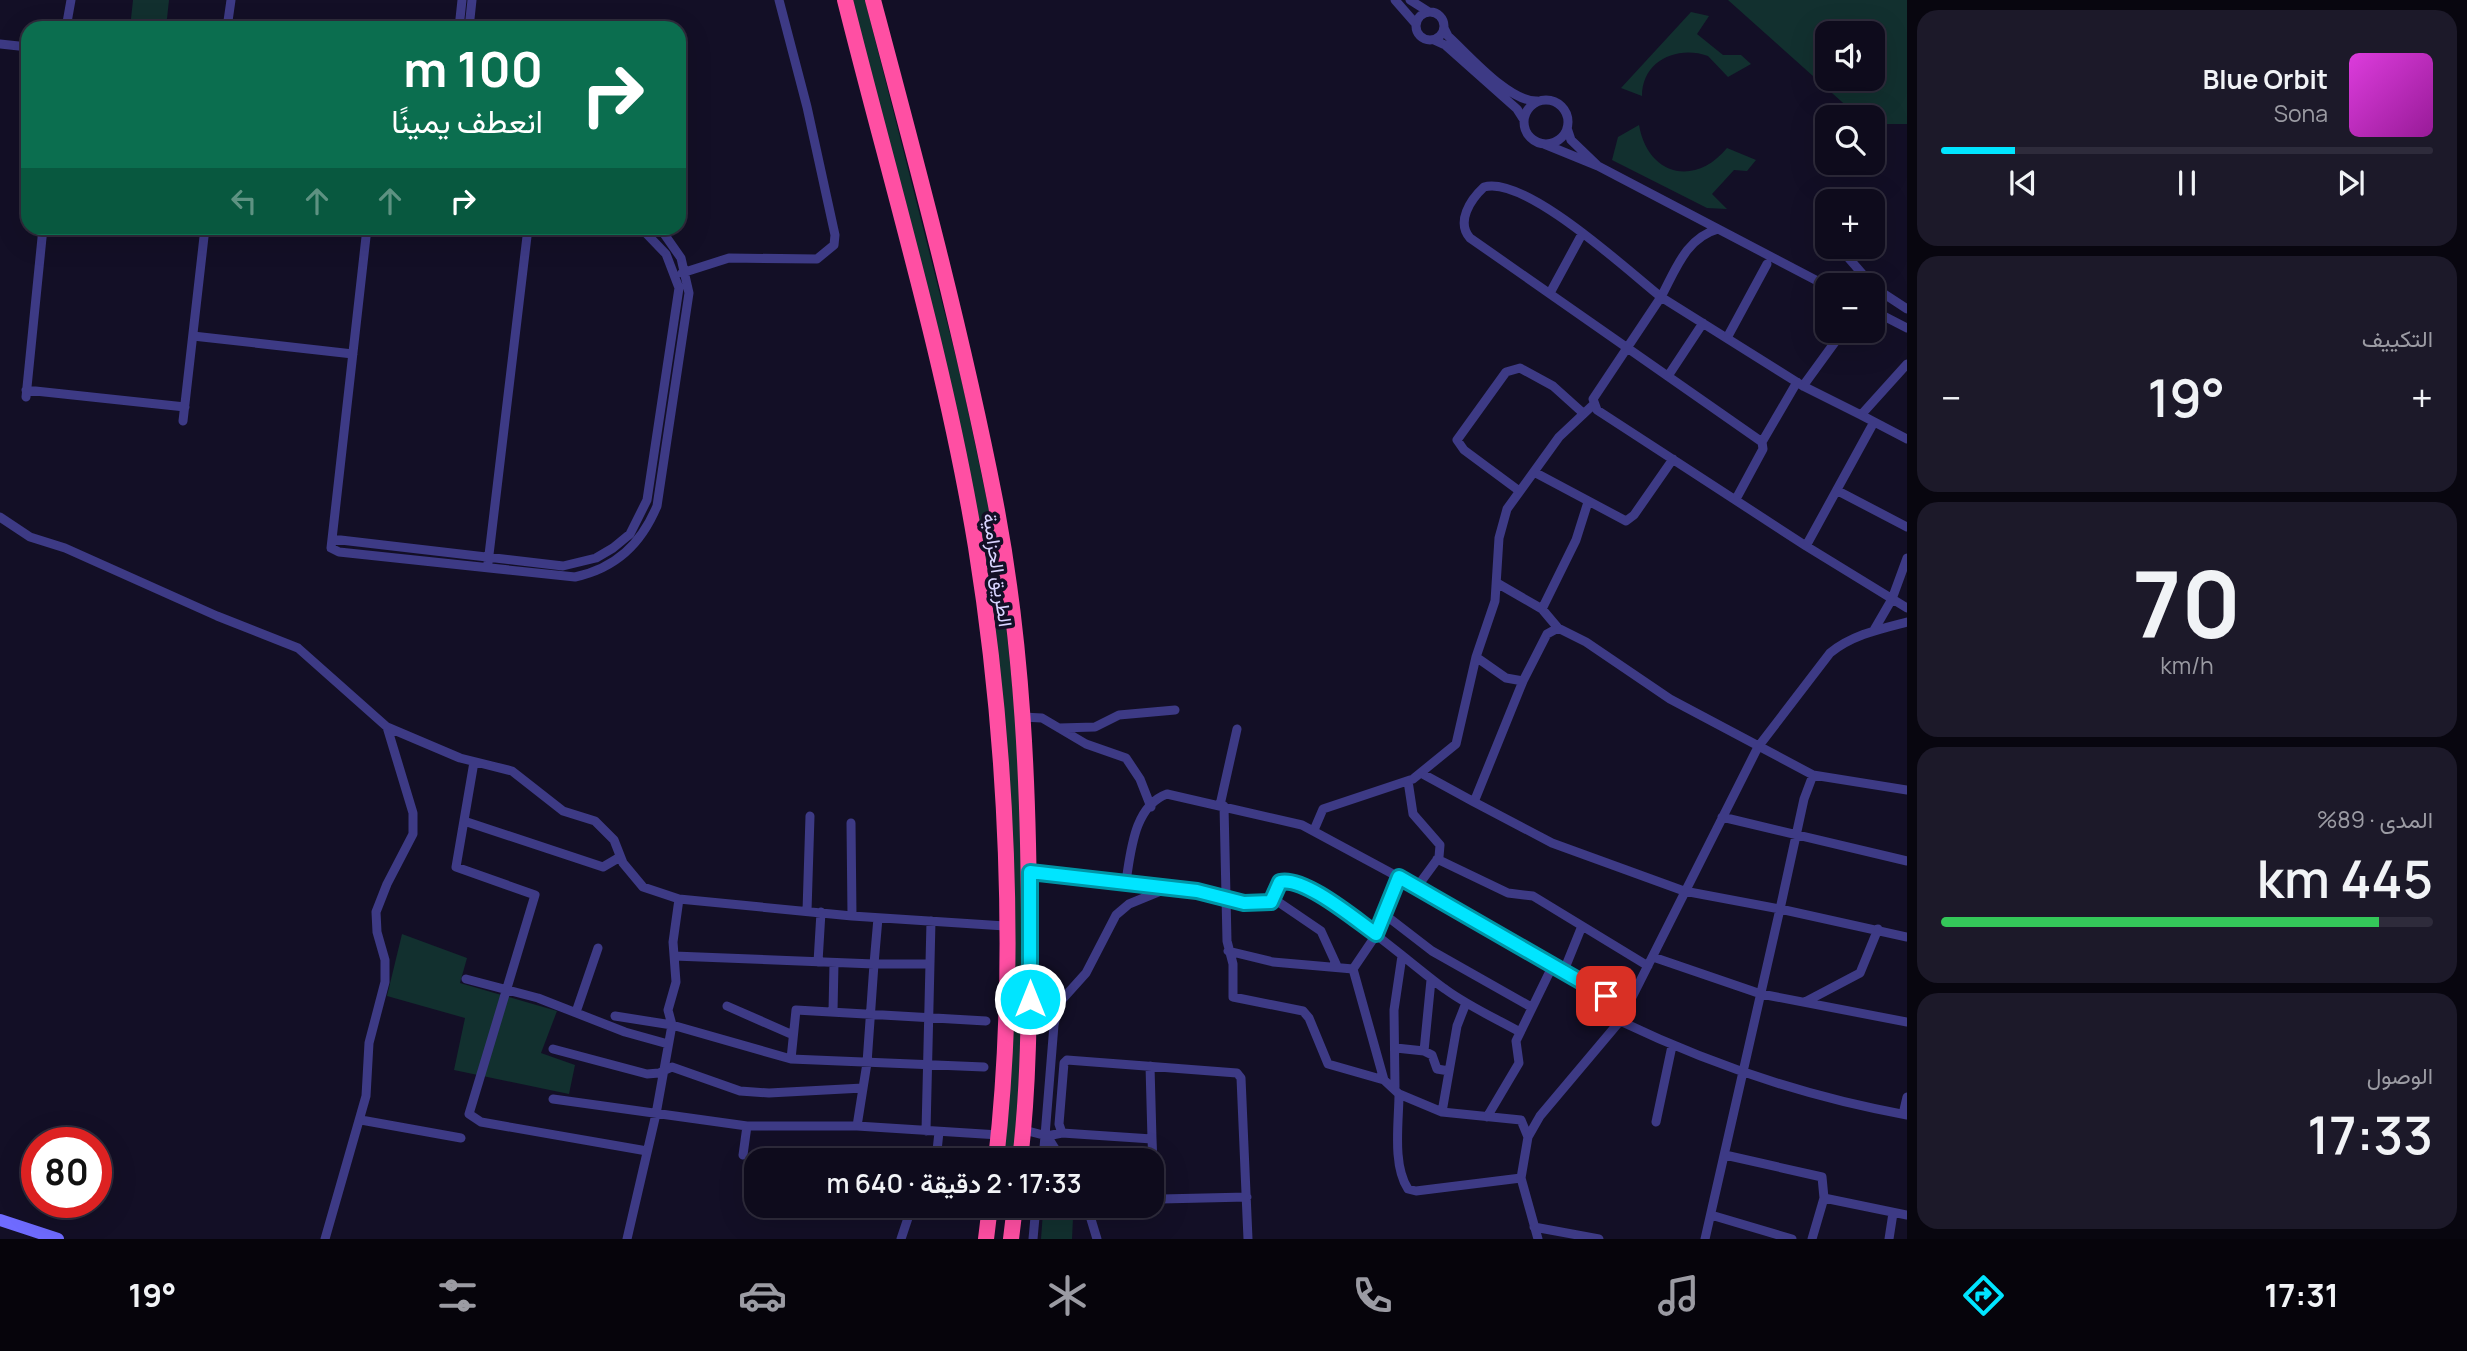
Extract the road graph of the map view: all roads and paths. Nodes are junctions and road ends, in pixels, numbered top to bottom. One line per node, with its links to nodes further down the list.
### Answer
1 (71, 0): 11 (street)
2 (231, 0): 12 (street)
3 (462, 0): 13 (street)
4 (472, 0): 14 (street)
5 (779, 0): 36 (street)
6 (845, 0): 122 (highway, الطريق الحزامية)
7 (873, 0): 84 (highway, الطريق الحزامية)
8 (1395, 0): 15 (street)
9 (1410, 0): 10 (street)
10 (1430, 12): 15 (street); 16 (street)
11 (67, 21)
12 (229, 21)
13 (460, 21)
14 (470, 21)
15 (1416, 24): 17 (street)
16 (1444, 28): 17 (street); 20 (street)
17 (1434, 40): 21 (street)
18 (0, 44): 19 (street)
19 (21, 46)
20 (1539, 101): 21 (street); 22 (street)
21 (1524, 120): 23 (street)
22 (1567, 128): 23 (street); 24 (street)
23 (1539, 142): 24 (street)
24 (1598, 166): 25 (street)
25 (1718, 229): 37 (street); 40 (street)
26 (1582, 234): 38 (street); 38 (street); 40 (street)
27 (42, 235): 54 (street)
28 (204, 235): 45 (street)
29 (366, 235): 49 (street)
30 (527, 235): 71 (street)
31 (649, 235): 36 (street)
32 (666, 235): 36 (street)
33 (1849, 259): 35 (street)
34 (1768, 264): 46 (street)
35 (1861, 273)
36 (681, 274): 71 (street); 73 (street)
37 (1815, 280)
38 (1550, 293): 48 (street)
39 (1885, 295): 41 (street)
40 (1661, 297): 43 (street); 48 (street)
41 (1907, 309)
42 (1885, 317): 44 (street)
43 (1703, 323): 46 (street); 51 (street)
44 (1907, 328)
45 (193, 336): 49 (street); 54 (street)
46 (1728, 337): 52 (street)
47 (1833, 343): 52 (street)
48 (1627, 348): 51 (street); 53 (street)
49 (353, 354): 69 (street)
50 (1907, 364): 56 (street)
51 (1668, 376): 60 (street)
52 (1800, 384): 56 (street); 60 (street)
53 (1593, 405): 55 (street); 61 (street)
54 (185, 407): 57 (street)
55 (1583, 412): 62 (street); 63 (street)
56 (1861, 415): 58 (street)
57 (183, 421)
58 (1874, 422): 59 (street); 64 (street)
59 (1907, 439)
60 (1762, 442): 65 (street)
61 (1673, 459): 65 (street); 66 (street)
62 (1534, 472): 63 (street); 66 (street)
63 (1518, 490): 74 (street)
64 (1838, 491): 68 (street); 70 (street)
65 (1736, 499): 70 (street)
66 (1588, 502): 77 (street)
67 (0, 517): 85 (street)
68 (1907, 527)
69 (332, 539): 71 (street); 73 (street)
70 (1806, 546): 75 (street)
71 (489, 558): 73 (street)
72 (1907, 558): 75 (street)
73 (488, 568)
74 (1497, 583): 77 (street); 81 (street)
75 (1892, 599): 76 (street); 80 (street)
76 (1907, 608)
77 (1542, 609): 79 (street)
78 (1907, 622): 80 (street)
79 (1558, 628): 82 (street); 88 (street)
80 (1874, 630): 88 (street)
81 (1476, 657): 82 (street); 90 (street)
82 (1523, 681): 94 (street)
83 (1175, 710): 86 (street)
84 (1023, 717): 86 (street); 106 (highway, الطريق الحزامية)
85 (387, 727): 89 (street); 182 (street)
86 (1059, 728): 96 (street)
87 (1237, 729): 95 (street)
88 (1758, 747): 91 (street); 98 (street)
89 (474, 762): 99 (street); 103 (street)
90 (1421, 773): 92 (street); 94 (street)
91 (1813, 775): 93 (street); 102 (street)
92 (1408, 781): 101 (street); 104 (street)
93 (1907, 790)
94 (1474, 802): 111 (street)
95 (1222, 806): 96 (street); 101 (street); 112 (street)
96 (1151, 807): 108 (street)
97 (810, 816): 116 (street)
98 (1722, 817): 102 (street); 111 (street)
99 (464, 821): 103 (street); 142 (street)
100 (851, 823): 119 (street)
101 (1314, 830): 107 (street)
102 (1796, 835): 105 (street); 115 (street)
103 (620, 857): 113 (street)
104 (1437, 859): 110 (street); 123 (street)
105 (1907, 861)
106 (1030, 872): 108 (street); 186 (highway, الطريق الحزامية)
107 (1399, 877): 110 (street); 118 (street)
108 (1126, 881): 109 (street)
109 (1172, 887): 112 (street); 191 (street)
110 (1417, 887): 137 (street)
111 (1684, 891): 115 (street); 131 (street)
112 (1226, 898): 114 (street); 128 (street)
113 (678, 899): 116 (street); 129 (street)
114 (1274, 899): 125 (street); 136 (street)
115 (1780, 909): 124 (street); 143 (street)
116 (807, 911): 117 (street)
117 (821, 912): 119 (street); 132 (street)
118 (1384, 914): 125 (street); 147 (street)
119 (852, 916): 120 (street)
120 (878, 918): 121 (street); 134 (street)
121 (931, 921): 122 (street); 135 (street)
122 (1005, 926): 190 (highway, الطريق الحزامية)
123 (1582, 926): 131 (street); 139 (street)
124 (1878, 929): 126 (street); 145 (street)
125 (1376, 934): 130 (street); 138 (street)
126 (1907, 937)
127 (598, 948): 149 (street)
128 (1228, 951): 136 (street); 173 (street)
129 (674, 956): 132 (street); 157 (street)
130 (1402, 956): 141 (street); 162 (street)
131 (1650, 961): 143 (street); 148 (street)
132 (818, 962): 133 (street)
133 (834, 963): 134 (street); 150 (street)
134 (874, 964): 135 (street); 151 (street)
135 (930, 964): 153 (street)
136 (1337, 966): 138 (street)
137 (1552, 967): 139 (street); 147 (street)
138 (1353, 969): 173 (street)
139 (1563, 973): 148 (street)
140 (466, 979): 142 (street)
141 (1431, 980): 144 (street); 164 (street)
142 (507, 990): 149 (street); 200 (street)
143 (1761, 994): 145 (street); 172 (street)
144 (1466, 1003): 158 (street); 171 (street)
145 (1804, 1003): 156 (street)
146 (727, 1006): 159 (street)
147 (1531, 1007): 158 (street)
148 (1627, 1008): 155 (street)
149 (576, 1012): 160 (street)
150 (833, 1012): 151 (street); 159 (street)
151 (871, 1015): 153 (street); 166 (street)
152 (615, 1016): 157 (street)
153 (929, 1018): 154 (street); 167 (street)
154 (986, 1021)
155 (1620, 1021): 161 (street); 192 (street)
156 (1907, 1021)
157 (672, 1025): 160 (street); 165 (street)
158 (1520, 1032): 181 (street)
159 (793, 1035): 165 (street)
160 (668, 1044): 170 (street)
161 (1672, 1046): 172 (street); 183 (street)
162 (1396, 1048): 164 (street); 175 (street)
163 (553, 1049): 170 (street)
164 (1424, 1051): 171 (street)
165 (791, 1059): 166 (street)
166 (867, 1063): 167 (street); 174 (street)
167 (928, 1066): 169 (street); 187 (street)
168 (1150, 1066): 189 (street); 194 (street); 204 (street)
169 (984, 1067)
170 (663, 1070): 174 (street); 179 (street)
171 (1449, 1071): 178 (street)
172 (1744, 1073): 180 (street); 202 (street)
173 (1384, 1080): 175 (street)
174 (863, 1088): 185 (street)
175 (1397, 1090): 178 (street); 203 (street)
176 (1907, 1097): 180 (street)
177 (553, 1098): 179 (street)
178 (1442, 1112): 181 (street)
179 (656, 1114): 184 (street); 200 (street)
180 (1905, 1115)
181 (1487, 1117): 192 (street)
182 (360, 1120): 193 (street); 217 (street)
183 (1656, 1122)
184 (747, 1126): 185 (street); 201 (street)
185 (857, 1126): 187 (street)
186 (1024, 1130): 191 (street); 197 (highway, الطريق الحزامية)
187 (926, 1131): 188 (street)
188 (939, 1132): 190 (street); 195 (street)
189 (1062, 1133): 191 (street); 194 (street)
190 (999, 1135): 196 (highway, الطريق الحزامية)
191 (1047, 1136): 198 (street); 199 (street)
192 (1528, 1137): 203 (street)
193 (461, 1138)
194 (1152, 1139): 204 (street)
195 (937, 1148)
196 (997, 1148)
197 (1022, 1148)
198 (1044, 1148)
199 (1054, 1148)
200 (647, 1152): 218 (street)
201 (743, 1155)
202 (1725, 1155): 205 (street); 207 (street)
203 (1521, 1178): 215 (street)
204 (1247, 1197): 224 (street)
205 (1824, 1198): 206 (street); 229 (street)
206 (1893, 1213): 208 (street); 230 (street)
207 (1711, 1215): 227 (street); 228 (street)
208 (1907, 1215)
209 (908, 1218): 219 (street)
210 (989, 1218): 220 (highway)
211 (1014, 1218): 221 (highway)
212 (1036, 1218): 222 (street)
213 (1091, 1218): 223 (street)
214 (0, 1220): 216 (street)
215 (1534, 1227): 225 (street); 226 (street)
216 (50, 1238)
217 (325, 1239)
218 (627, 1239)
219 (901, 1239)
220 (986, 1239)
221 (1011, 1239)
222 (1033, 1239)
223 (1097, 1239)
224 (1248, 1239)
225 (1538, 1239)
226 (1599, 1239)
227 (1706, 1239)
228 (1792, 1239)
229 (1812, 1239)
230 (1889, 1239)

